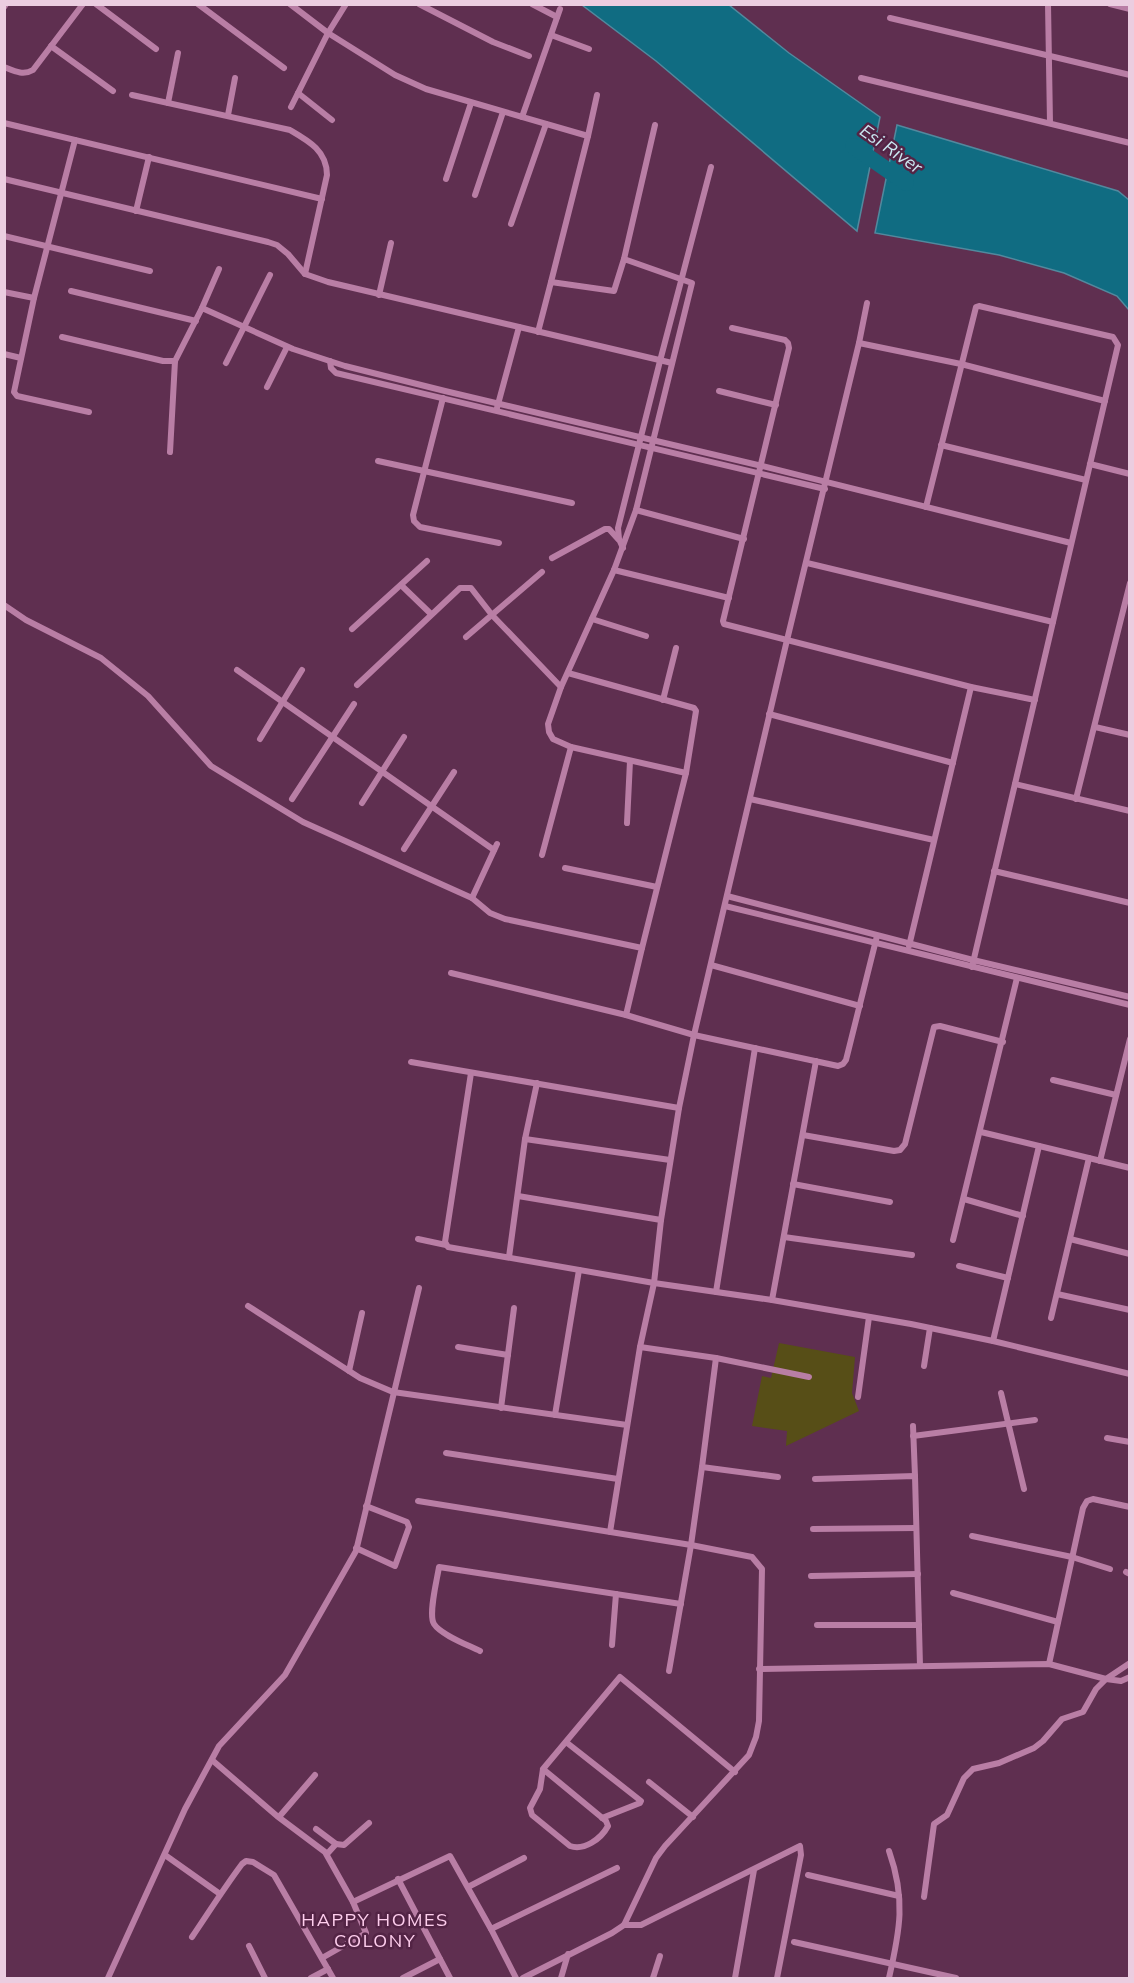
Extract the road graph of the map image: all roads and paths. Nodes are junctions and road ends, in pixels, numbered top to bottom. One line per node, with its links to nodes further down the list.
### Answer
1 (83, 4): 16 (street)
2 (96, 4): 17 (street)
3 (198, 4): 23 (street)
4 (290, 4): 14 (street)
5 (346, 4): 14 (street)
6 (419, 4): 20 (street)
7 (532, 4): 12 (street)
8 (1048, 4): 21 (street)
9 (1110, 4): 11 (street)
10 (560, 9): 12 (street)
11 (1130, 9)
12 (557, 17): 15 (street)
13 (890, 18): 21 (street)
14 (328, 33): 28 (street); 32 (street)
15 (551, 35): 18 (street); 36 (street)
16 (51, 46): 22 (street); 27 (street)
17 (156, 49)
18 (589, 50)
19 (178, 53): 31 (street)
20 (529, 56)
21 (1049, 56): 24 (street); 39 (street)
22 (4, 68)
23 (284, 68)
24 (1130, 75)
25 (235, 78): 35 (street)
26 (861, 78): 39 (street)
27 (113, 91)
28 (298, 93): 33 (street); 37 (street)
29 (132, 95): 31 (street)
30 (597, 95): 42 (street)
31 (168, 103): 35 (street)
32 (471, 103): 34 (street); 48 (street)
33 (291, 107)
34 (503, 112): 36 (street); 50 (street)
35 (228, 115): 51 (street)
36 (522, 117): 40 (street)
37 (332, 120)
38 (4, 123): 43 (street)
39 (1050, 123): 44 (street)
40 (546, 124): 42 (street); 53 (street)
41 (655, 125): 57 (street)
42 (588, 136): 63 (street)
43 (75, 140): 45 (street); 49 (street)
44 (1130, 143)
45 (149, 158): 51 (street); 52 (street)
46 (711, 167): 62 (street)
47 (4, 179): 49 (street)
48 (446, 179)
49 (62, 194): 52 (street); 56 (street)
50 (475, 195)
51 (322, 199): 61 (street)
52 (136, 211): 61 (street)
53 (511, 224)
54 (4, 236): 56 (street)
55 (391, 243): 66 (street)
56 (49, 245): 59 (street); 67 (street)
57 (624, 259): 62 (street); 63 (street)
58 (219, 269): 69 (street)
59 (150, 271)
60 (270, 274): 71 (street)
61 (305, 274): 66 (street)
62 (682, 279): 82 (street); 84 (street)
63 (551, 282): 74 (street)
64 (71, 291): 70 (street)
65 (4, 292): 67 (street)
66 (379, 295): 72 (street)
67 (34, 298): 79 (street)
68 (867, 303): 76 (street)
69 (202, 308): 70 (street); 71 (street)
70 (196, 321): 80 (street)
71 (243, 327): 77 (street); 83 (street)
72 (519, 327): 74 (street); 91 (street)
73 (732, 328): 92 (street)
74 (538, 332): 82 (street)
75 (62, 337): 80 (street)
76 (860, 342): 85 (street); 108 (street)
77 (287, 347): 81 (street); 86 (street)
78 (4, 354): 79 (street)
79 (21, 358): 93 (street)
80 (175, 361): 100 (street)
81 (330, 361): 87 (street); 89 (street)
82 (660, 361): 84 (street); 95 (street)
83 (226, 363)
84 (672, 363): 96 (street)
85 (961, 364): 90 (street); 90 (street); 98 (street)
86 (267, 387)
87 (445, 391): 89 (street); 91 (street)
88 (719, 391): 92 (street)
89 (443, 400): 94 (street); 104 (street)
90 (1105, 401): 102 (street)
91 (498, 404): 94 (street); 95 (street)
92 (776, 405): 103 (street)
93 (89, 412)
94 (495, 412): 97 (street)
95 (642, 437): 96 (street); 97 (street)
96 (653, 440): 99 (street); 103 (street)
97 (640, 445): 99 (street); 113 (street)
98 (940, 445): 107 (street); 111 (street)
99 (651, 448): 106 (street); 112 (street)
100 (170, 452)
101 (378, 461): 104 (street)
102 (1090, 464): 105 (street); 107 (street)
103 (762, 466): 106 (street); 108 (street)
104 (423, 471): 110 (street); 115 (street)
105 (1130, 474)
106 (760, 475): 109 (street); 114 (street)
107 (1086, 480): 116 (street)
108 (826, 482): 109 (street); 111 (street)
109 (825, 489): 120 (street)
110 (572, 503)
111 (926, 507): 116 (street)
112 (636, 510): 114 (street); 117 (street)
113 (619, 539): 117 (street); 118 (street)
114 (744, 539): 125 (street)
115 (499, 543)
116 (1071, 543): 130 (street)
117 (623, 548): 121 (street)
118 (552, 558)
119 (427, 561): 124 (street)
120 (807, 563): 130 (street); 134 (street)
121 (614, 570): 125 (street); 129 (street)
122 (543, 572): 128 (street)
123 (1130, 583): 147 (street)
124 (401, 585): 127 (street); 131 (street)
125 (729, 598): 134 (street)
126 (4, 605): 173 (street)
127 (431, 614): 128 (street); 139 (street)
128 (492, 615): 133 (street); 140 (street)
129 (592, 619): 132 (street); 138 (street)
130 (1053, 622): 143 (street)
131 (352, 629)
132 (646, 636)
133 (466, 637)
134 (787, 640): 141 (street); 146 (street)
135 (676, 648): 142 (street)
136 (237, 670): 144 (street)
137 (302, 670): 144 (street)
138 (568, 673): 140 (street); 142 (street)
139 (357, 685)
140 (561, 687): 152 (street)
141 (971, 687): 143 (street); 154 (street)
142 (663, 700): 157 (street)
143 (1035, 700): 158 (street)
144 (282, 702): 150 (street); 151 (street)
145 (354, 704): 150 (street)
146 (769, 714): 154 (street); 160 (street)
147 (1095, 726): 148 (street); 161 (street)
148 (1130, 735)
149 (404, 737): 155 (street)
150 (332, 738): 155 (street); 159 (street)
151 (260, 739)
152 (571, 747): 153 (street); 168 (street)
153 (630, 761): 157 (street); 165 (street)
154 (952, 763): 166 (street)
155 (382, 772): 162 (street); 163 (street)
156 (454, 772): 163 (street)
157 (687, 773): 171 (street)
158 (1015, 784): 161 (street); 170 (street)
159 (292, 799)
160 (750, 799): 166 (street); 172 (street)
161 (1076, 799): 164 (street)
162 (362, 803)
163 (432, 806): 167 (street); 173 (street)
164 (1130, 811)
165 (627, 823)
166 (934, 840): 177 (street)
167 (404, 849)
168 (542, 855)
169 (565, 868): 171 (street)
170 (994, 871): 174 (street); 179 (street)
171 (657, 887): 178 (street)
172 (727, 896): 175 (street); 176 (street)
173 (472, 898): 178 (street)
174 (1130, 903)
175 (725, 906): 176 (street); 180 (street)
176 (876, 940): 177 (street); 185 (street)
177 (908, 947): 179 (street)
178 (642, 948): 186 (street)
179 (973, 964): 182 (street); 183 (street)
180 (711, 965): 185 (street); 187 (street)
181 (451, 973): 186 (street)
182 (1017, 978): 184 (street); 189 (street)
183 (1130, 997)
184 (1130, 1005)
185 (860, 1006): 191 (street)
186 (626, 1015): 187 (street)
187 (694, 1035): 190 (street); 197 (street)
188 (1130, 1039): 196 (street)
189 (1002, 1042): 198 (street); 199 (street)
190 (755, 1047): 191 (street); 225 (street)
191 (816, 1061): 199 (street)
192 (411, 1062): 193 (street)
193 (471, 1073): 195 (street); 216 (street)
194 (1053, 1080): 196 (street)
195 (537, 1083): 197 (street); 200 (street)
196 (1116, 1095): 204 (street)
197 (679, 1108): 203 (street)
198 (981, 1132): 201 (street); 208 (street)
199 (803, 1135): 206 (street)
200 (525, 1139): 203 (street); 207 (street)
201 (1039, 1146): 202 (street); 210 (street)
202 (1089, 1158): 204 (street); 214 (street)
203 (670, 1160): 211 (street)
204 (1100, 1161): 205 (street)
205 (1130, 1168)
206 (793, 1184): 209 (street); 212 (street)
207 (519, 1196): 211 (street); 219 (street)
208 (964, 1200): 210 (street); 215 (street)
209 (890, 1202)
210 (1023, 1216): 222 (street)
211 (660, 1220): 223 (street)
212 (784, 1237): 218 (street); 227 (street)
213 (418, 1239): 216 (street)
214 (1070, 1239): 217 (street); 226 (street)
215 (953, 1240)
216 (446, 1245): 219 (street)
217 (1130, 1254)
218 (912, 1256)
219 (509, 1257): 221 (street)
220 (958, 1266): 222 (street)
221 (579, 1270): 223 (street); 248 (street)
222 (1008, 1278): 235 (street)
223 (654, 1283): 225 (street); 237 (street)
224 (419, 1288): 244 (street)
225 (716, 1292): 227 (street)
226 (1057, 1294): 230 (street); 233 (street)
227 (772, 1300): 232 (street)
228 (248, 1306): 241 (street)
229 (513, 1308): 238 (street)
230 (1130, 1310)
231 (362, 1313): 241 (street)
232 (869, 1317): 234 (street); 246 (street)
233 (1051, 1318)
234 (930, 1328): 235 (street); 240 (street)
235 (993, 1341): 242 (street)
236 (458, 1347): 238 (street)
237 (640, 1347): 239 (street); 251 (street)
238 (508, 1355): 247 (street)
239 (716, 1358): 243 (street); 257 (street)
240 (924, 1366)
241 (349, 1371): 244 (street)
242 (1130, 1374)
243 (809, 1377)
244 (393, 1392): 247 (street); 264 (street)
245 (1001, 1393): 250 (street)
246 (858, 1397)
247 (501, 1407): 248 (street)
248 (555, 1415): 251 (street)
249 (1035, 1420): 250 (street)
250 (1008, 1424): 253 (street); 262 (street)
251 (627, 1425): 260 (street)
252 (913, 1426): 253 (street)
253 (914, 1436): 258 (street)
254 (1107, 1438): 255 (street)
255 (1130, 1442)
256 (446, 1453): 260 (street)
257 (702, 1467): 259 (street); 274 (street)
258 (915, 1476): 261 (street); 268 (street)
259 (778, 1477)
260 (618, 1479): 270 (street)
261 (815, 1479)
262 (1024, 1489)
263 (418, 1501): 270 (street)
264 (366, 1506): 266 (street); 275 (street)
265 (1130, 1507): 276 (street)
266 (364, 1517): 267 (street); 272 (street)
267 (372, 1519)
268 (916, 1528): 269 (street); 278 (street)
269 (813, 1529)
270 (610, 1532): 274 (street)
271 (972, 1536): 276 (street)
272 (359, 1538): 273 (street); 275 (street)
273 (367, 1540)
274 (691, 1545): 282 (street); 291 (street)
275 (356, 1548): 296 (street)
276 (1072, 1557): 277 (street); 283 (street)
277 (1110, 1569)
278 (918, 1574): 279 (street); 285 (street)
279 (811, 1576)
280 (953, 1593): 283 (street)
281 (616, 1594): 282 (street); 286 (street); 287 (street)
282 (681, 1604): 292 (street)
283 (1058, 1622): 289 (street)
284 (817, 1625): 285 (street)
285 (919, 1625): 290 (street)
286 (612, 1644)
287 (480, 1651)
288 (1130, 1663): 294 (street)
289 (1049, 1664): 290 (street); 294 (street)
290 (920, 1666): 291 (street)
291 (759, 1669): 298 (street)
292 (669, 1671)
293 (1130, 1677): 294 (street)
294 (1106, 1679): 318 (street)
295 (566, 1742): 297 (street); 298 (street); 303 (street)
296 (212, 1760): 301 (street); 309 (street)
297 (543, 1769): 303 (street); 303 (street)
298 (735, 1772): 302 (street)
299 (315, 1775): 301 (street)
300 (649, 1782): 302 (street)
301 (279, 1817): 308 (street)
302 (693, 1817): 320 (street)
303 (602, 1818)
304 (369, 1823): 306 (street)
305 (316, 1829): 306 (street)
306 (336, 1844): 308 (street)
307 (889, 1851): 317 (street)
308 (327, 1854): 319 (street)
309 (165, 1855): 316 (street); 331 (street)
310 (524, 1858): 315 (street)
311 (617, 1868): 321 (street)
312 (754, 1870): 320 (street); 341 (street); 342 (street)
313 (808, 1875): 317 (street)
314 (398, 1879): 315 (street); 319 (street); 328 (street)
315 (468, 1887): 321 (street)
316 (220, 1893): 322 (street); 327 (street)
317 (899, 1896): 329 (street)
318 (924, 1897)
319 (352, 1902): 327 (street)
320 (624, 1925): 325 (street)
321 (491, 1929): 337 (street)
322 (192, 1937)
323 (794, 1942): 329 (street)
324 (249, 1946): 332 (street)
325 (568, 1954): 338 (street); 339 (street)
326 (660, 1956): 340 (street)
327 (322, 1958): 330 (street)
328 (440, 1959): 335 (street); 336 (street)
329 (892, 1964): 343 (street); 344 (street)
330 (328, 1969): 333 (street); 334 (street)
331 (108, 1978)
332 (265, 1978)
333 (311, 1978)
334 (333, 1978)
335 (403, 1978)
336 (450, 1978)
337 (516, 1978)
338 (523, 1978)
339 (561, 1978)
340 (653, 1978)
341 (735, 1978)
342 (777, 1978)
343 (889, 1978)
344 (956, 1978)

